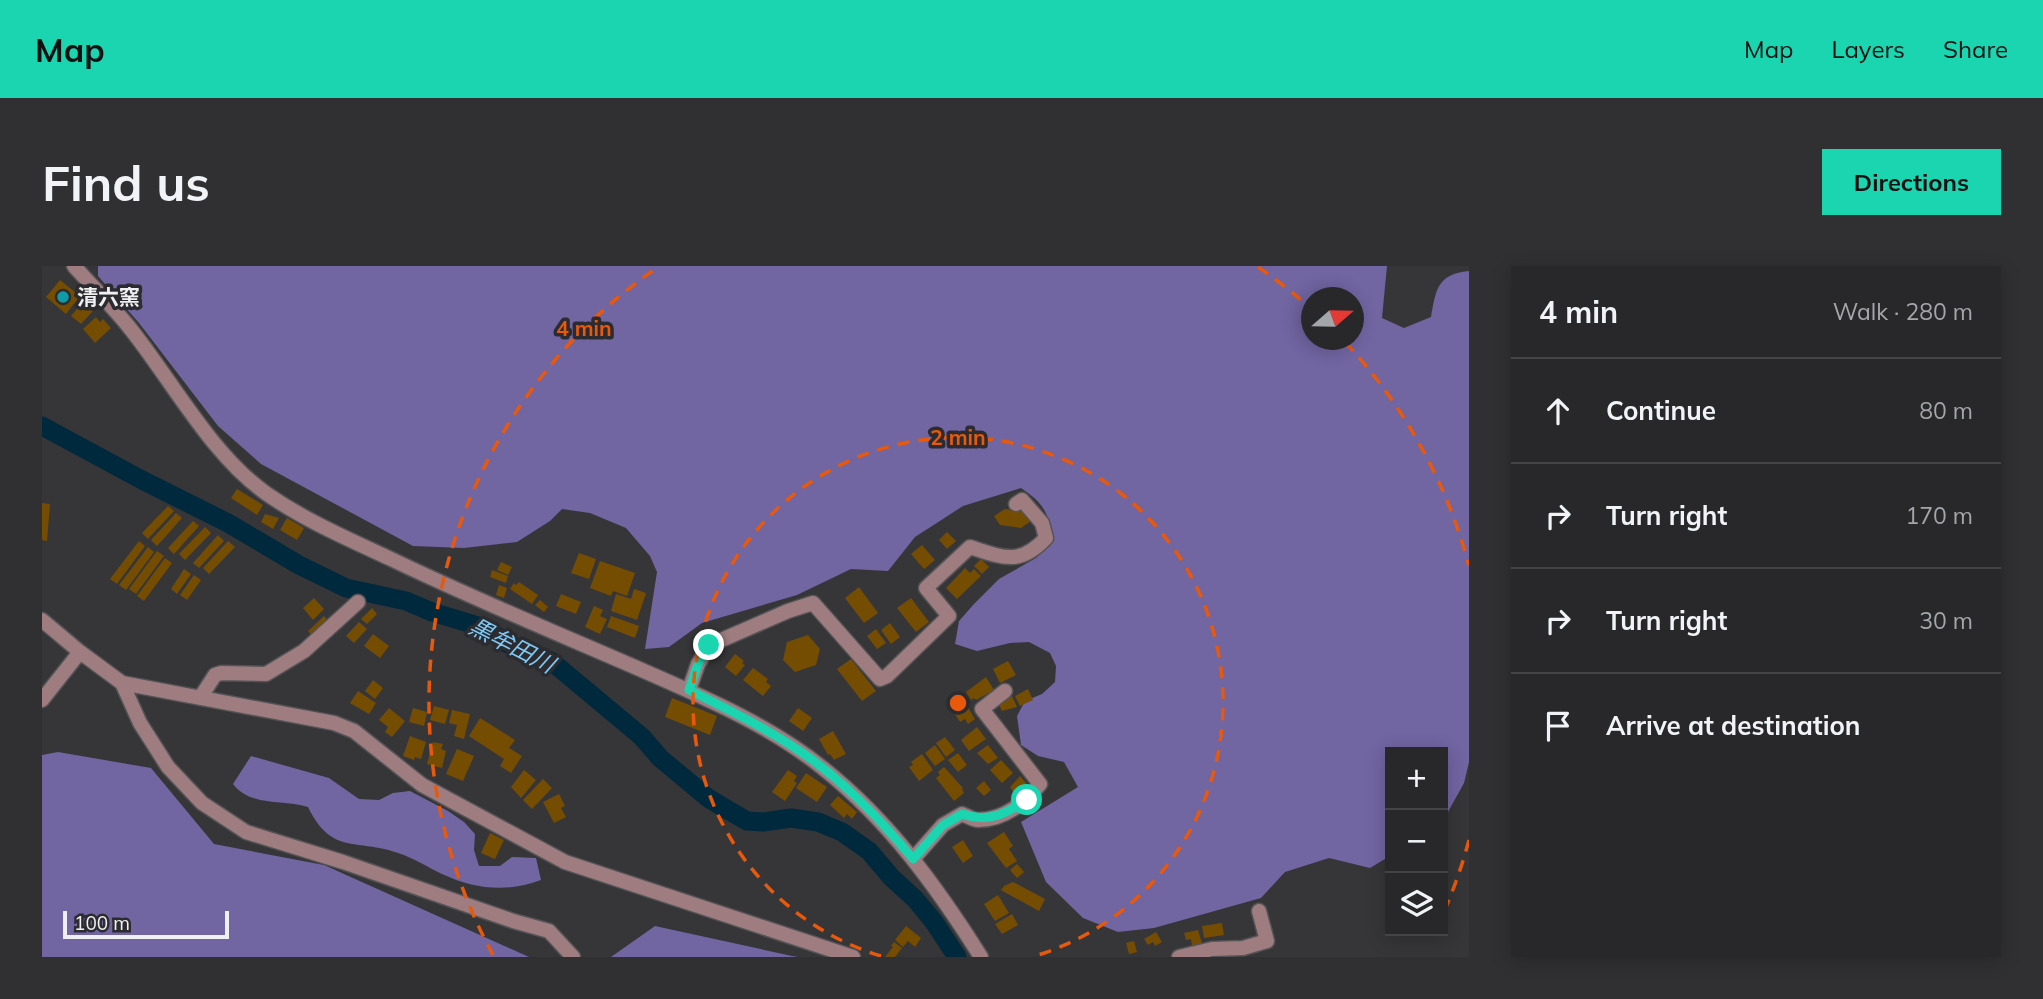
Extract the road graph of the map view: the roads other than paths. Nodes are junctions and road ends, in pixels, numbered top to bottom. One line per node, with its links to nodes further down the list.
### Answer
1 (74, 266): 7 (street)
2 (1016, 504): 7 (street)
3 (358, 602): 9 (street)
4 (42, 620): 5 (street)
5 (80, 652): 6 (street); 10 (street)
6 (122, 683): 9 (street); 13 (street)
7 (689, 690): 11 (street)
8 (1005, 691): 11 (street)
9 (200, 698): 14 (street)
10 (42, 700)
11 (913, 859): 15 (street)
12 (1259, 911): 16 (street)
13 (573, 957)
14 (853, 957)
15 (981, 957)
16 (1179, 957)

